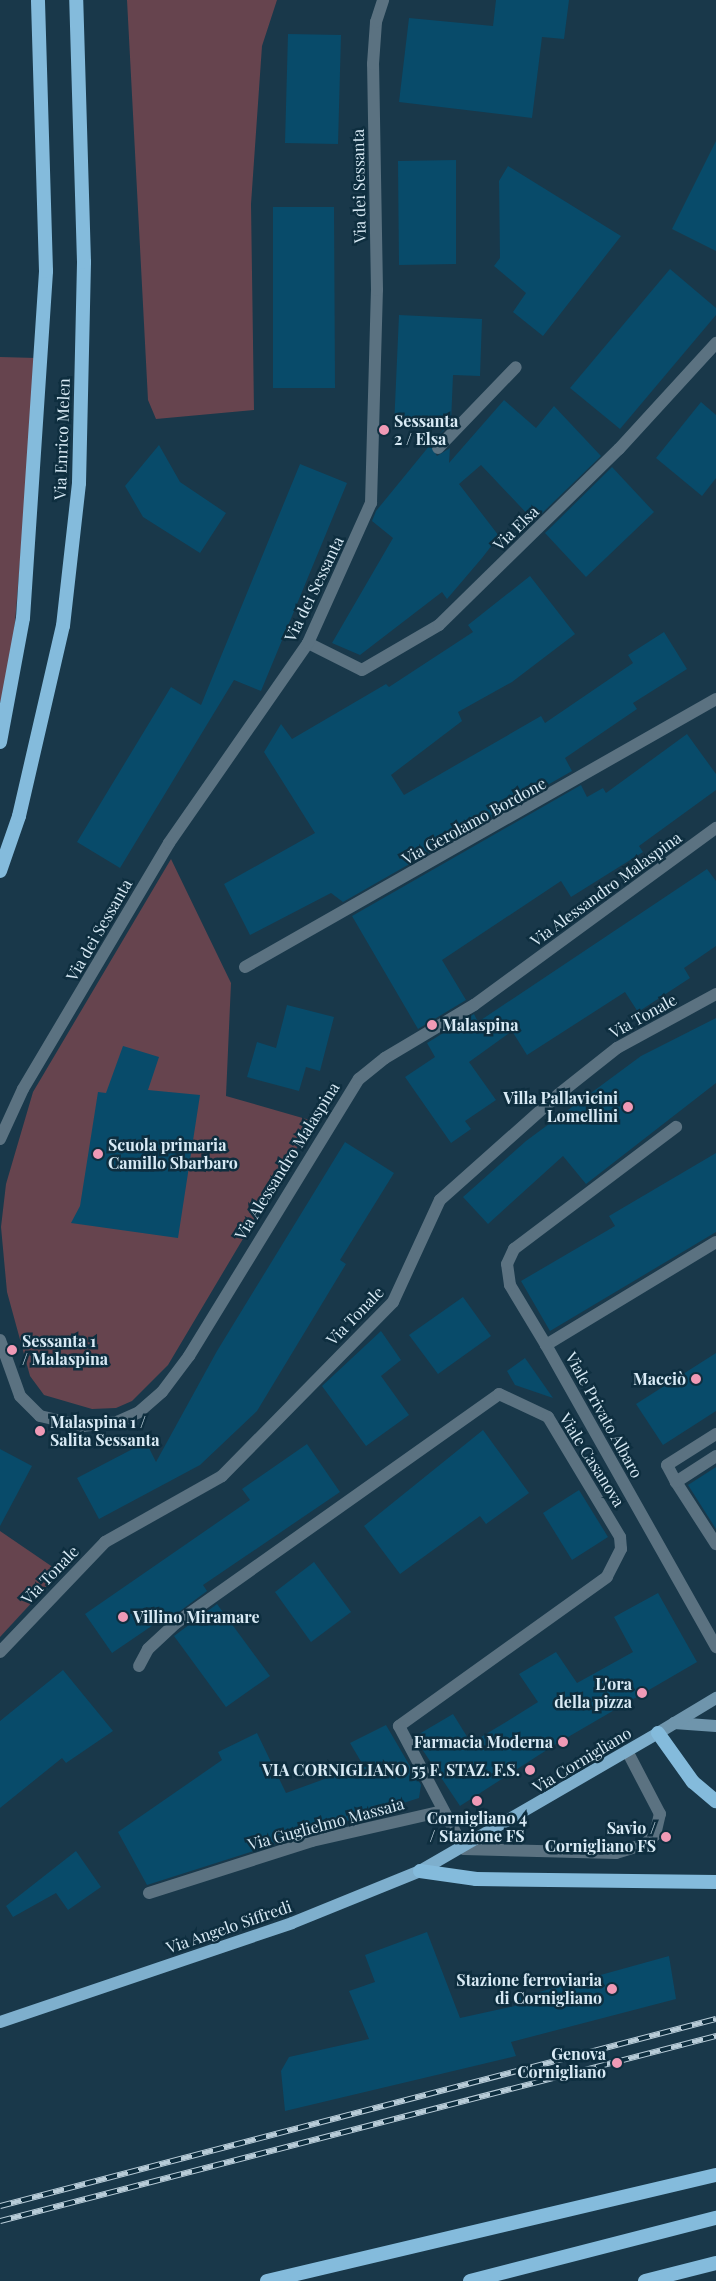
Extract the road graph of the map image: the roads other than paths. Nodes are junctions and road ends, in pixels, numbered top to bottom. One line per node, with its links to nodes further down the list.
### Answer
1 (38, 0): 9 (highway, Via Enrico Melen)
2 (76, 0): 11 (highway, Via Enrico Melen)
3 (383, 0): 7 (street, Via dei Sessanta)
4 (716, 343): 7 (street, Via Elsa)
5 (516, 367): 6 (street)
6 (438, 448)
7 (308, 643): 15 (street, Via dei Sessanta)
8 (716, 699): 12 (street, Via Gerolamo Bordone)
9 (0, 742)
10 (716, 828): 17 (street, Via Alessandro Malaspina)
11 (0, 871)
12 (245, 967)
13 (716, 994): 24 (street, Via Tonale)
14 (676, 1127): 18 (street)
15 (0, 1139)
16 (716, 1242): 18 (street, Viale Privato Albaro)
17 (0, 1340)
18 (546, 1345): 23 (street, Viale Privato Albaro)
19 (716, 1434): 21 (street)
20 (716, 1456): 21 (street)
21 (676, 1482): 22 (street)
22 (716, 1544)
23 (716, 1647)
24 (0, 1652)
25 (139, 1666): 32 (street, Viale Casanova)
26 (716, 1698): 27 (main road, Via Cornigliano)
27 (674, 1723): 28 (main road); 29 (main road, Via Cornigliano)
28 (716, 1726)
29 (658, 1733): 30 (main road, Via Cornigliano); 31 (highway)
30 (627, 1751): 33 (main road, Via Cornigliano); 33 (street)
31 (716, 1801)
32 (443, 1812): 33 (street); 36 (street, Via Guglielmo Massaia)
33 (464, 1849): 34 (main road, Via Angelo Siffredi)
34 (420, 1871): 35 (highway); 37 (main road, Via Angelo Siffredi)
35 (716, 1882)
36 (149, 1893)
37 (0, 2022)
38 (716, 2175): 41 (highway)
39 (716, 2218): 42 (highway)
40 (716, 2263): 43 (highway)
41 (268, 2281)
42 (470, 2281)
43 (645, 2281)

